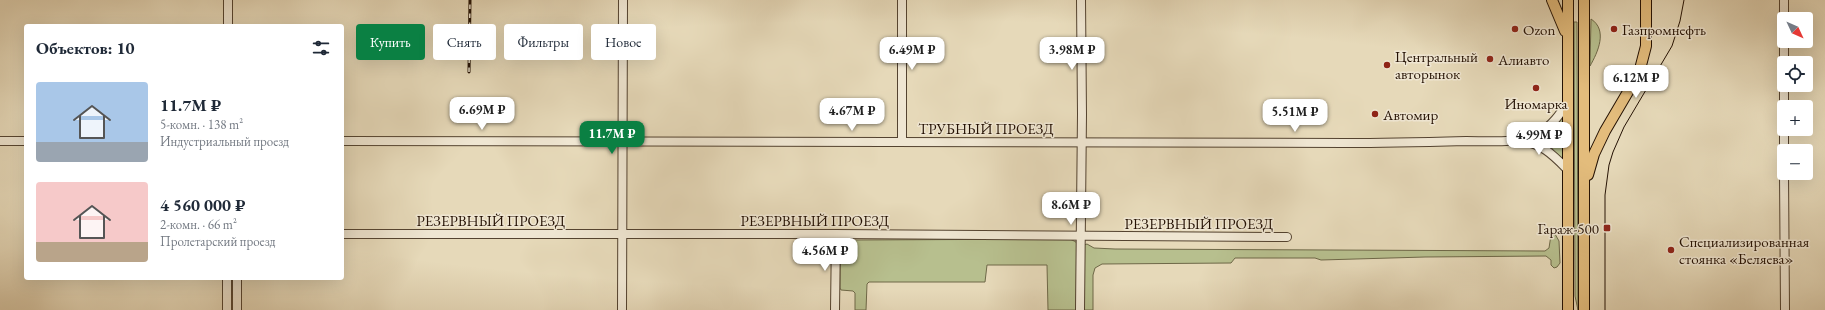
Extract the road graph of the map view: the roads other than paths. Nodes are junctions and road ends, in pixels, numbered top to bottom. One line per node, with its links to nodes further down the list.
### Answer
1 (228, 0): 12 (street)
2 (623, 0): 20 (street)
3 (902, 0): 21 (street)
4 (1081, 0): 22 (street)
5 (1552, 0): 13 (main road)
6 (1568, 0): 10 (main road)
7 (1584, 0): 11 (main road)
8 (1646, 0): 25 (main road)
9 (1784, 0): 14 (street)
10 (1568, 12): 11 (main road); 13 (main road)
11 (1584, 12): 25 (main road)
12 (228, 24)
13 (1568, 40): 15 (main road)
14 (1784, 56)
15 (1568, 102): 16 (street); 23 (main road)
16 (1510, 140): 22 (street, ТРУБНЫЙ ПРОЕЗД); 23 (street)
17 (0, 141): 18 (street)
18 (24, 141)
19 (344, 141): 20 (street, ТРУБНЫЙ ПРОЕЗД)
20 (622, 141): 21 (street, ТРУБНЫЙ ПРОЕЗД); 26 (street)
21 (902, 142): 22 (street, ТРУБНЫЙ ПРОЕЗД)
22 (1081, 142): 29 (street)
23 (1568, 170): 38 (main road)
24 (1784, 180): 40 (street)
25 (1584, 191): 39 (main road)
26 (622, 233): 27 (street, РЕЗЕРВНЫЙ ПРОЕЗД); 28 (street, РЕЗЕРВНЫЙ ПРОЕЗД); 35 (street)
27 (344, 234)
28 (836, 234): 29 (street, РЕЗЕРВНЫЙ ПРОЕЗД); 36 (street)
29 (1081, 236): 30 (street, РЕЗЕРВНЫЙ ПРОЕЗД); 37 (street)
30 (1287, 237)
31 (227, 280): 33 (street)
32 (237, 280): 34 (street)
33 (227, 310)
34 (237, 310)
35 (622, 310)
36 (835, 310)
37 (1080, 310)
38 (1568, 310)
39 (1584, 310)
40 (1785, 310)

